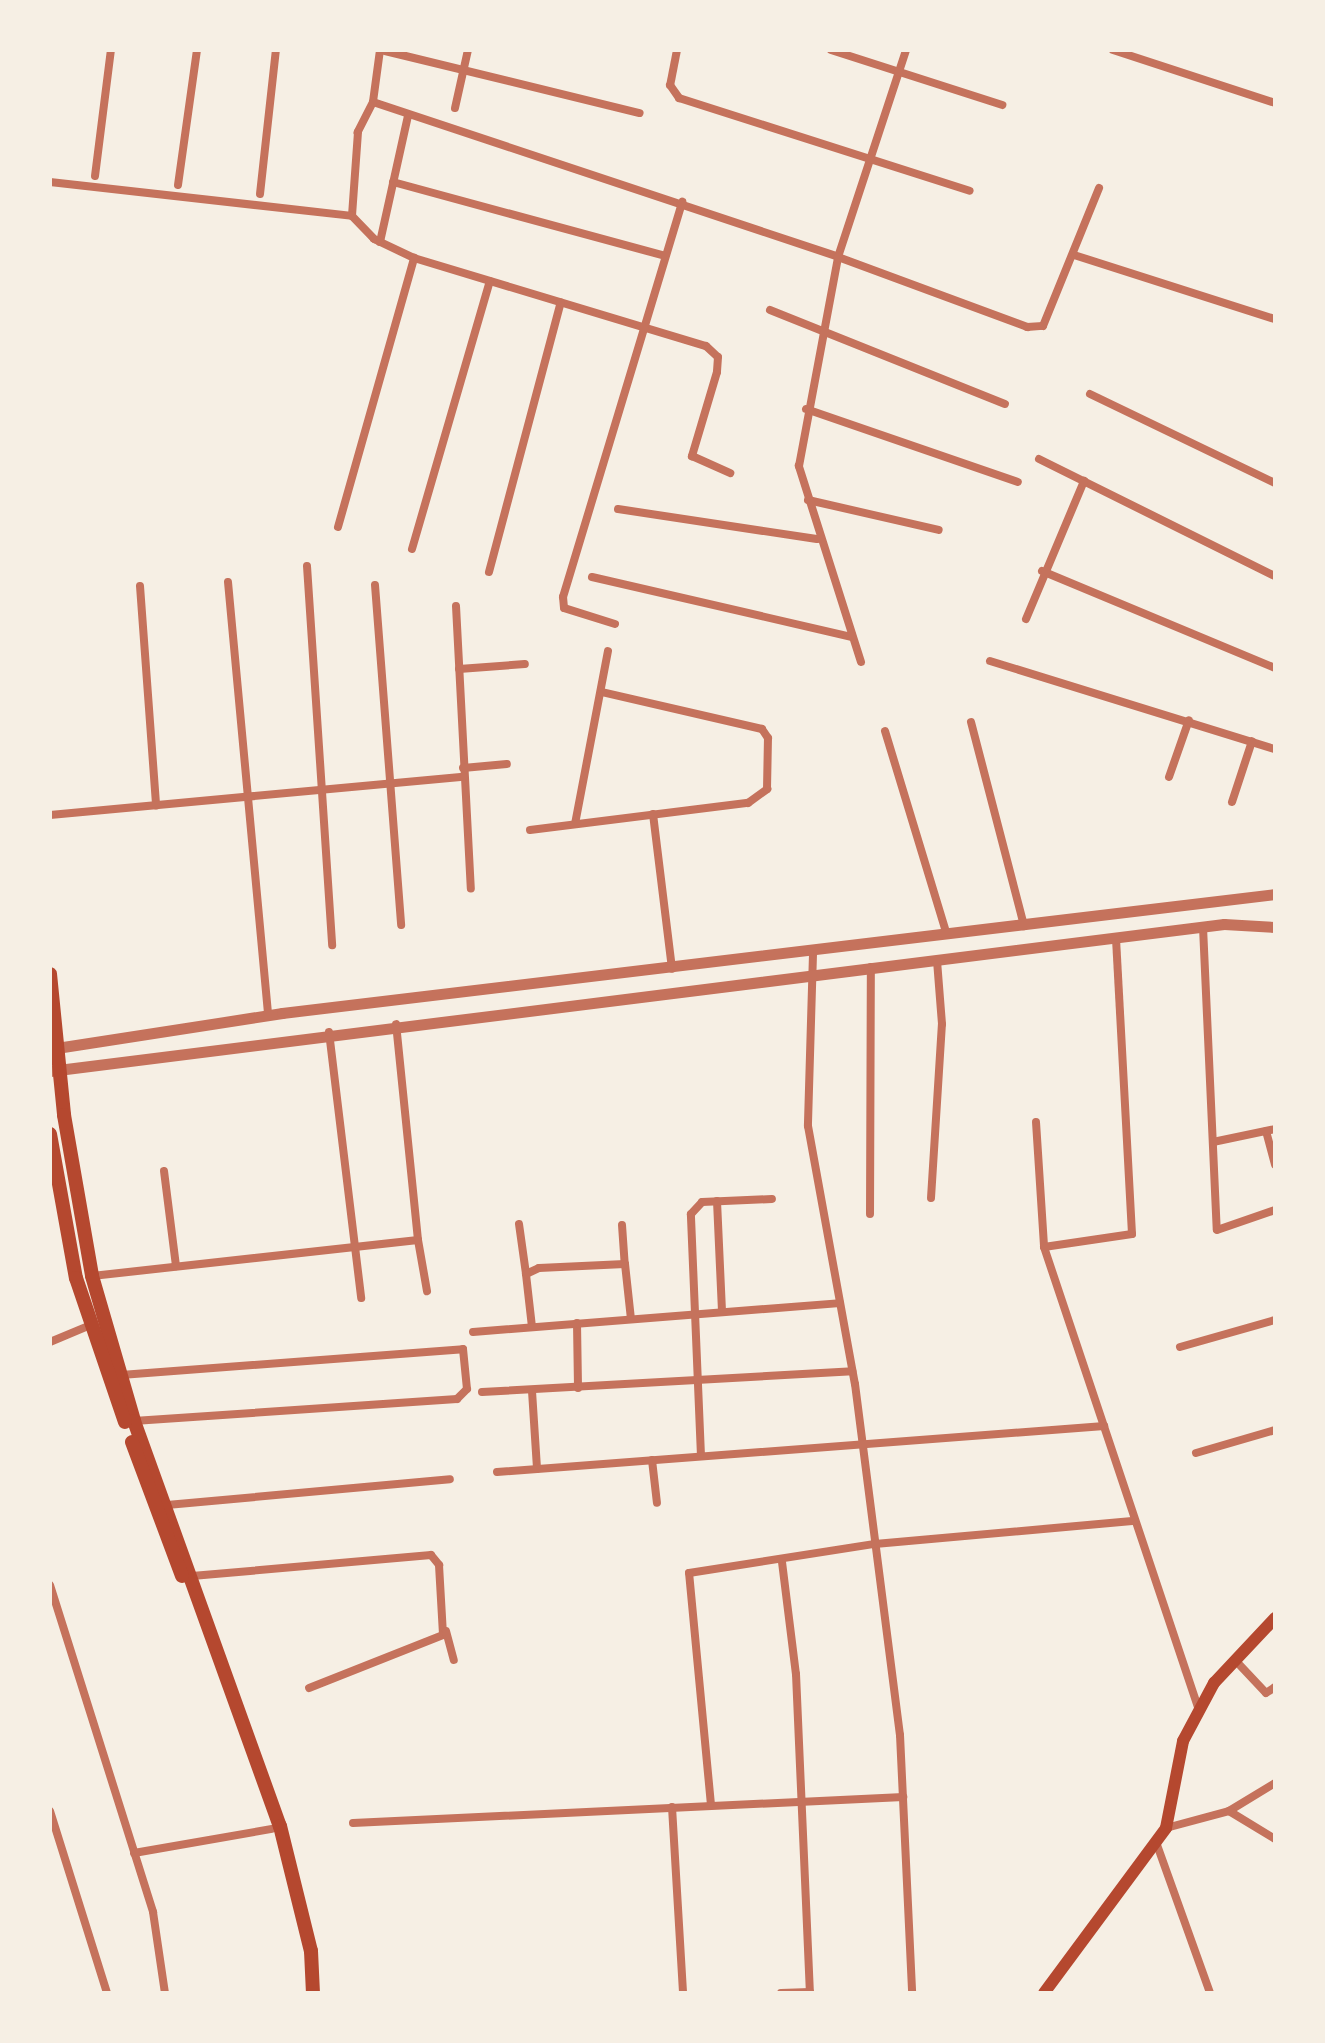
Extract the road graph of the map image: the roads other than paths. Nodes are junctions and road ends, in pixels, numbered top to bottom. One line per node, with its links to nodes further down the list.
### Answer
1 (111, 50): 19 (street)
2 (197, 50): 22 (street)
3 (276, 50): 25 (street)
4 (382, 50): 10 (street); 12 (street)
5 (468, 50): 10 (street)
6 (677, 50): 18 (street)
7 (831, 50): 11 (street)
8 (906, 50): 11 (street)
9 (1113, 50): 13 (street)
10 (465, 67): 15 (street); 16 (street)
11 (900, 70): 14 (street); 18 (street)
12 (373, 102): 17 (street); 27 (street)
13 (1275, 103)
14 (1002, 105)
15 (455, 108)
16 (640, 113)
17 (408, 116): 21 (street); 26 (street)
18 (870, 158): 24 (street); 31 (street)
19 (95, 176)
20 (50, 182): 27 (street)
21 (393, 182): 28 (street); 30 (street)
22 (178, 185)
23 (1099, 188): 29 (street)
24 (970, 191)
25 (260, 194)
26 (682, 202): 30 (street); 31 (street)
27 (352, 216): 28 (street)
28 (380, 242): 32 (street)
29 (1074, 255): 31 (street); 36 (street)
30 (665, 256): 37 (street)
31 (838, 257): 38 (street)
32 (414, 258): 33 (street); 49 (street)
33 (490, 281): 34 (street); 52 (street)
34 (561, 302): 37 (street); 55 (street)
35 (770, 310): 38 (street)
36 (1275, 319)
37 (642, 327): 43 (street); 63 (street)
38 (822, 332): 40 (street); 41 (street)
39 (1090, 394): 46 (street)
40 (1005, 404)
41 (806, 409): 45 (street); 47 (street)
42 (1039, 459): 44 (street)
43 (730, 473)
44 (1084, 481): 54 (street); 56 (street)
45 (1018, 482)
46 (1275, 483)
47 (808, 500): 50 (street); 51 (street)
48 (618, 509): 51 (street)
49 (338, 527)
50 (939, 530)
51 (817, 539): 64 (street)
52 (412, 549)
53 (307, 566): 81 (street)
54 (1042, 571): 62 (street); 69 (street)
55 (489, 572)
56 (1275, 576)
57 (592, 577): 64 (street)
58 (228, 582): 82 (street)
59 (375, 585): 80 (street)
60 (140, 586): 84 (street)
61 (456, 606): 70 (street)
62 (1026, 619)
63 (615, 624)
64 (852, 637): 67 (street)
65 (608, 651): 71 (street)
66 (990, 661): 72 (street)
67 (861, 662)
68 (525, 664): 70 (street)
69 (1275, 668)
70 (459, 669): 78 (street)
71 (602, 692): 85 (street); 87 (street)
72 (1189, 720): 75 (street); 79 (street)
73 (971, 722): 92 (street)
74 (885, 731): 95 (street)
75 (1252, 741): 76 (street); 83 (street)
76 (1275, 749)
77 (507, 764): 78 (street)
78 (463, 772): 80 (street); 89 (street)
79 (1169, 777)
80 (389, 783): 81 (street); 91 (street)
81 (322, 790): 82 (street); 97 (street)
82 (248, 796): 84 (street); 104 (street)
83 (1232, 802)
84 (156, 805): 86 (street)
85 (653, 814): 87 (street); 101 (street)
86 (50, 815)
87 (575, 824): 88 (street)
88 (530, 830)
89 (471, 889)
90 (1275, 894): 92 (street)
91 (401, 925)
92 (1024, 926): 95 (street)
93 (1203, 927): 94 (street); 96 (street); 112 (street)
94 (1275, 927)
95 (947, 935): 98 (street)
96 (1116, 938): 99 (street); 124 (street)
97 (332, 945)
98 (813, 954): 101 (street); 103 (street)
99 (937, 961): 100 (street); 115 (street)
100 (871, 967): 103 (street); 119 (street)
101 (672, 970): 104 (street)
102 (50, 974): 107 (main road)
103 (816, 977): 105 (street); 131 (street)
104 (268, 1016): 107 (street)
105 (396, 1024): 106 (street); 122 (street)
106 (329, 1031): 108 (street); 123 (street)
107 (54, 1049): 108 (main road)
108 (54, 1070): 128 (main road)
109 (1036, 1122): 124 (street)
110 (1270, 1130): 112 (street); 113 (street)
111 (50, 1134): 136 (main road)
112 (1213, 1142): 118 (street)
113 (1275, 1165)
114 (164, 1171): 126 (street)
115 (931, 1198)
116 (772, 1199): 117 (street)
117 (717, 1201): 132 (street); 133 (street)
118 (1275, 1210)
119 (870, 1214)
120 (519, 1224): 127 (street)
121 (622, 1225): 125 (street)
122 (418, 1240): 123 (street); 129 (street)
123 (354, 1247): 126 (street); 130 (street)
124 (1044, 1247): 151 (street)
125 (625, 1264): 127 (street); 134 (street)
126 (176, 1266): 128 (street)
127 (526, 1274): 138 (street)
128 (92, 1276): 136 (main road)
129 (427, 1291)
130 (361, 1298)
131 (840, 1303): 132 (street); 144 (street)
132 (722, 1311): 133 (street)
133 (694, 1314): 134 (street); 146 (street)
134 (631, 1319): 137 (street)
135 (1275, 1320): 143 (street)
136 (98, 1322): 141 (street); 145 (main road); 183 (main road)
137 (577, 1323): 138 (street); 147 (street)
138 (532, 1327): 140 (street)
139 (50, 1332): 141 (street)
140 (473, 1332)
141 (65, 1335): 142 (street)
142 (50, 1342)
143 (1180, 1347)
144 (852, 1371): 146 (street); 153 (street)
145 (121, 1375): 150 (main road); 150 (street)
146 (697, 1381): 147 (street); 155 (street)
147 (578, 1388): 148 (street)
148 (532, 1391): 149 (street); 157 (street)
149 (482, 1392)
150 (134, 1421): 161 (main road)
151 (1104, 1426): 153 (street); 162 (street)
152 (1275, 1430): 154 (street)
153 (862, 1443): 155 (street); 163 (street)
154 (1196, 1453)
155 (701, 1456): 156 (street)
156 (652, 1460): 157 (street); 160 (street)
157 (537, 1469): 158 (street)
158 (497, 1472)
159 (450, 1479): 161 (street)
160 (657, 1503)
161 (167, 1505): 165 (main road)
162 (1135, 1521): 163 (street); 173 (street)
163 (875, 1544): 164 (street); 175 (street)
164 (782, 1562): 176 (street); 177 (street)
165 (192, 1576): 168 (street); 191 (main road)
166 (50, 1585): 186 (street)
167 (1275, 1618): 170 (main road)
168 (446, 1631): 169 (street); 172 (street)
169 (454, 1660)
170 (1235, 1660): 171 (street); 173 (main road)
171 (1275, 1687)
172 (309, 1688)
173 (1199, 1711): 182 (main road)
174 (1275, 1783): 180 (street)
175 (903, 1797): 176 (street); 194 (street)
176 (801, 1801): 177 (street); 187 (street)
177 (711, 1805): 178 (street)
178 (672, 1807): 181 (street); 192 (street)
179 (50, 1811): 188 (street)
180 (1229, 1811): 182 (street); 184 (street)
181 (353, 1823)
182 (1166, 1828): 185 (main road)
183 (272, 1829): 186 (street); 190 (main road)
184 (1275, 1839)
185 (1156, 1842): 195 (main road); 196 (street)
186 (134, 1853): 189 (street)
187 (810, 1992): 193 (street)
188 (107, 1993)
189 (165, 1993)
190 (305, 1993)
191 (313, 1993)
192 (683, 1993)
193 (781, 1993)
194 (912, 1993)
195 (1044, 1993)
196 (1210, 1993)

